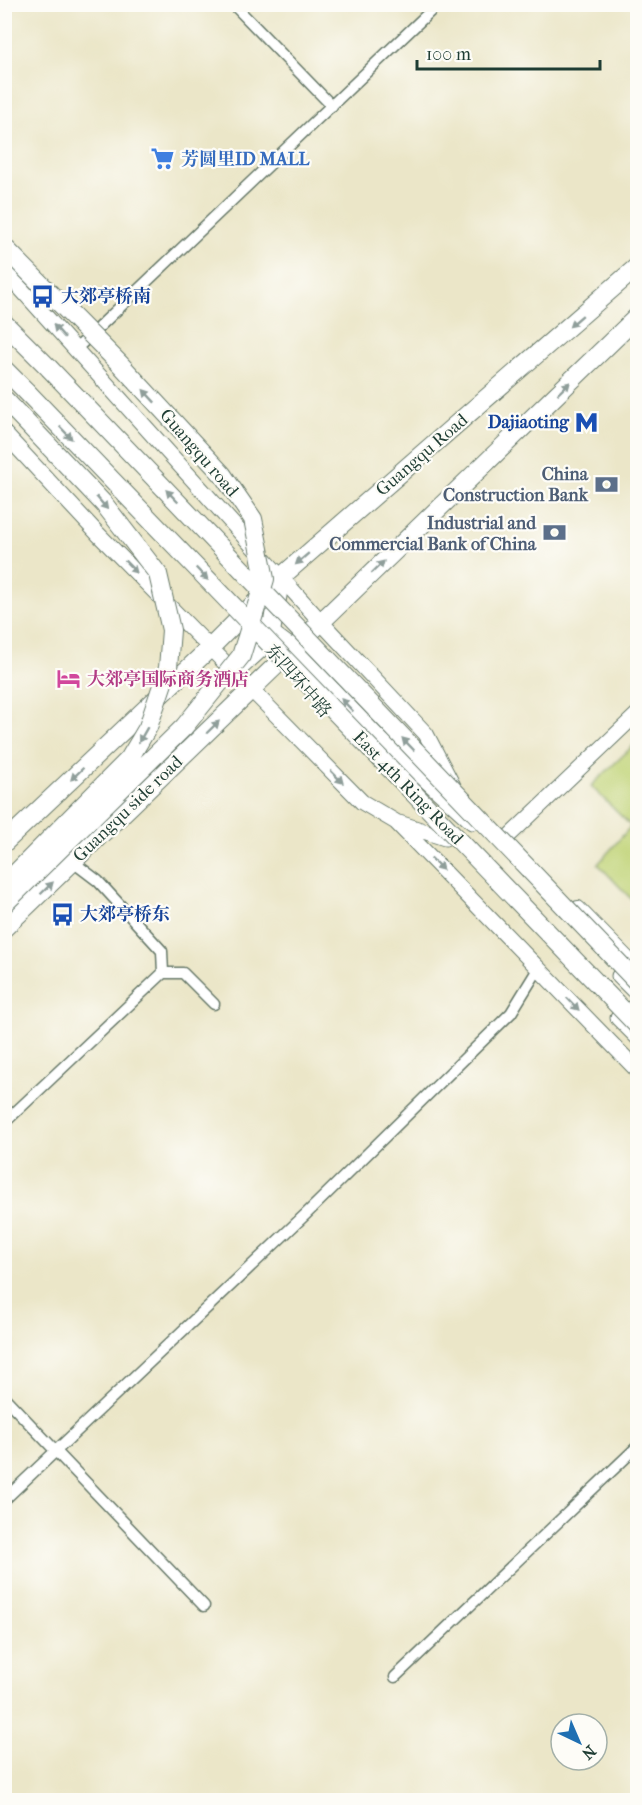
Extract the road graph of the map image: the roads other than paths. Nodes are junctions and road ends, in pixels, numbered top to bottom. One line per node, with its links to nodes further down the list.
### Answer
1 (233, 4): 3 (street)
2 (438, 4): 3 (street)
3 (332, 106): 9 (street)
4 (4, 247): 35 (main road, Guangqu road, one-way to 4, bridge)
5 (638, 266): 13 (main road, Guangqu Road, one-way to 13)
6 (4, 270): 9 (main road, one-way to 6)
7 (638, 316): 15 (main road, one-way to 7)
8 (4, 323): 40 (main road, East 4th Ring Road, one-way to 8, bridge)
9 (76, 350): 13 (main road)
10 (4, 369): 43 (main road, East 4th Ring Road, one-way to 43, bridge)
11 (4, 399): 34 (main road, one-way to 34, bridge)
12 (4, 433): 17 (main road, 东四环中路, one-way to 17)
13 (281, 577): 14 (main road, Guangqu Road); 15 (main road); 16 (main road)
14 (244, 612): 16 (main road, 东四环中路); 17 (main road, Guangqu Road)
15 (321, 622): 18 (main road); 26 (main road)
16 (268, 638): 18 (main road, 东四环中路); 19 (main road, 东四环中路); 20 (main road)
17 (211, 647): 20 (main road, 东四环中路); 32 (main road, one-way to 32)
18 (294, 649): 19 (main road); 24 (main road, 东四环中路, one-way to 18)
19 (278, 665): 21 (main road); 25 (main road, 东四环中路)
20 (234, 671): 21 (main road, 东四环中路); 23 (main road)
21 (252, 690): 27 (main road, Guangqu side road, one-way to 21); 29 (main road, 东四环中路, one-way to 29)
22 (638, 713): 30 (street)
23 (170, 735): 27 (main road); 33 (main road)
24 (378, 737): 25 (main road); 28 (main road, 东四环中路)
25 (362, 752): 31 (main road, 东四环中路)
26 (447, 771): 28 (main road); 30 (street)
27 (141, 796): 36 (main road, Guangqu side road, one-way to 27)
28 (467, 816): 41 (main road, 东四环中路)
29 (396, 822): 31 (main road); 37 (main road, 东四环中路, one-way to 37)
30 (509, 836): 38 (street)
31 (446, 838): 44 (main road, 东四环中路)
32 (4, 843)
33 (73, 862): 39 (street)
34 (4, 885)
35 (4, 904)
36 (4, 928)
37 (538, 969): 45 (main road, 东四环中路, one-way to 45); 49 (street)
38 (638, 969)
39 (163, 973): 42 (street); 46 (street)
40 (638, 983)
41 (638, 995)
42 (214, 1004)
43 (638, 1026)
44 (638, 1038)
45 (638, 1071)
46 (4, 1123)
47 (4, 1398): 49 (street)
48 (638, 1446): 52 (street)
49 (57, 1452): 50 (street); 51 (street)
50 (4, 1500)
51 (204, 1606)
52 (395, 1677)

